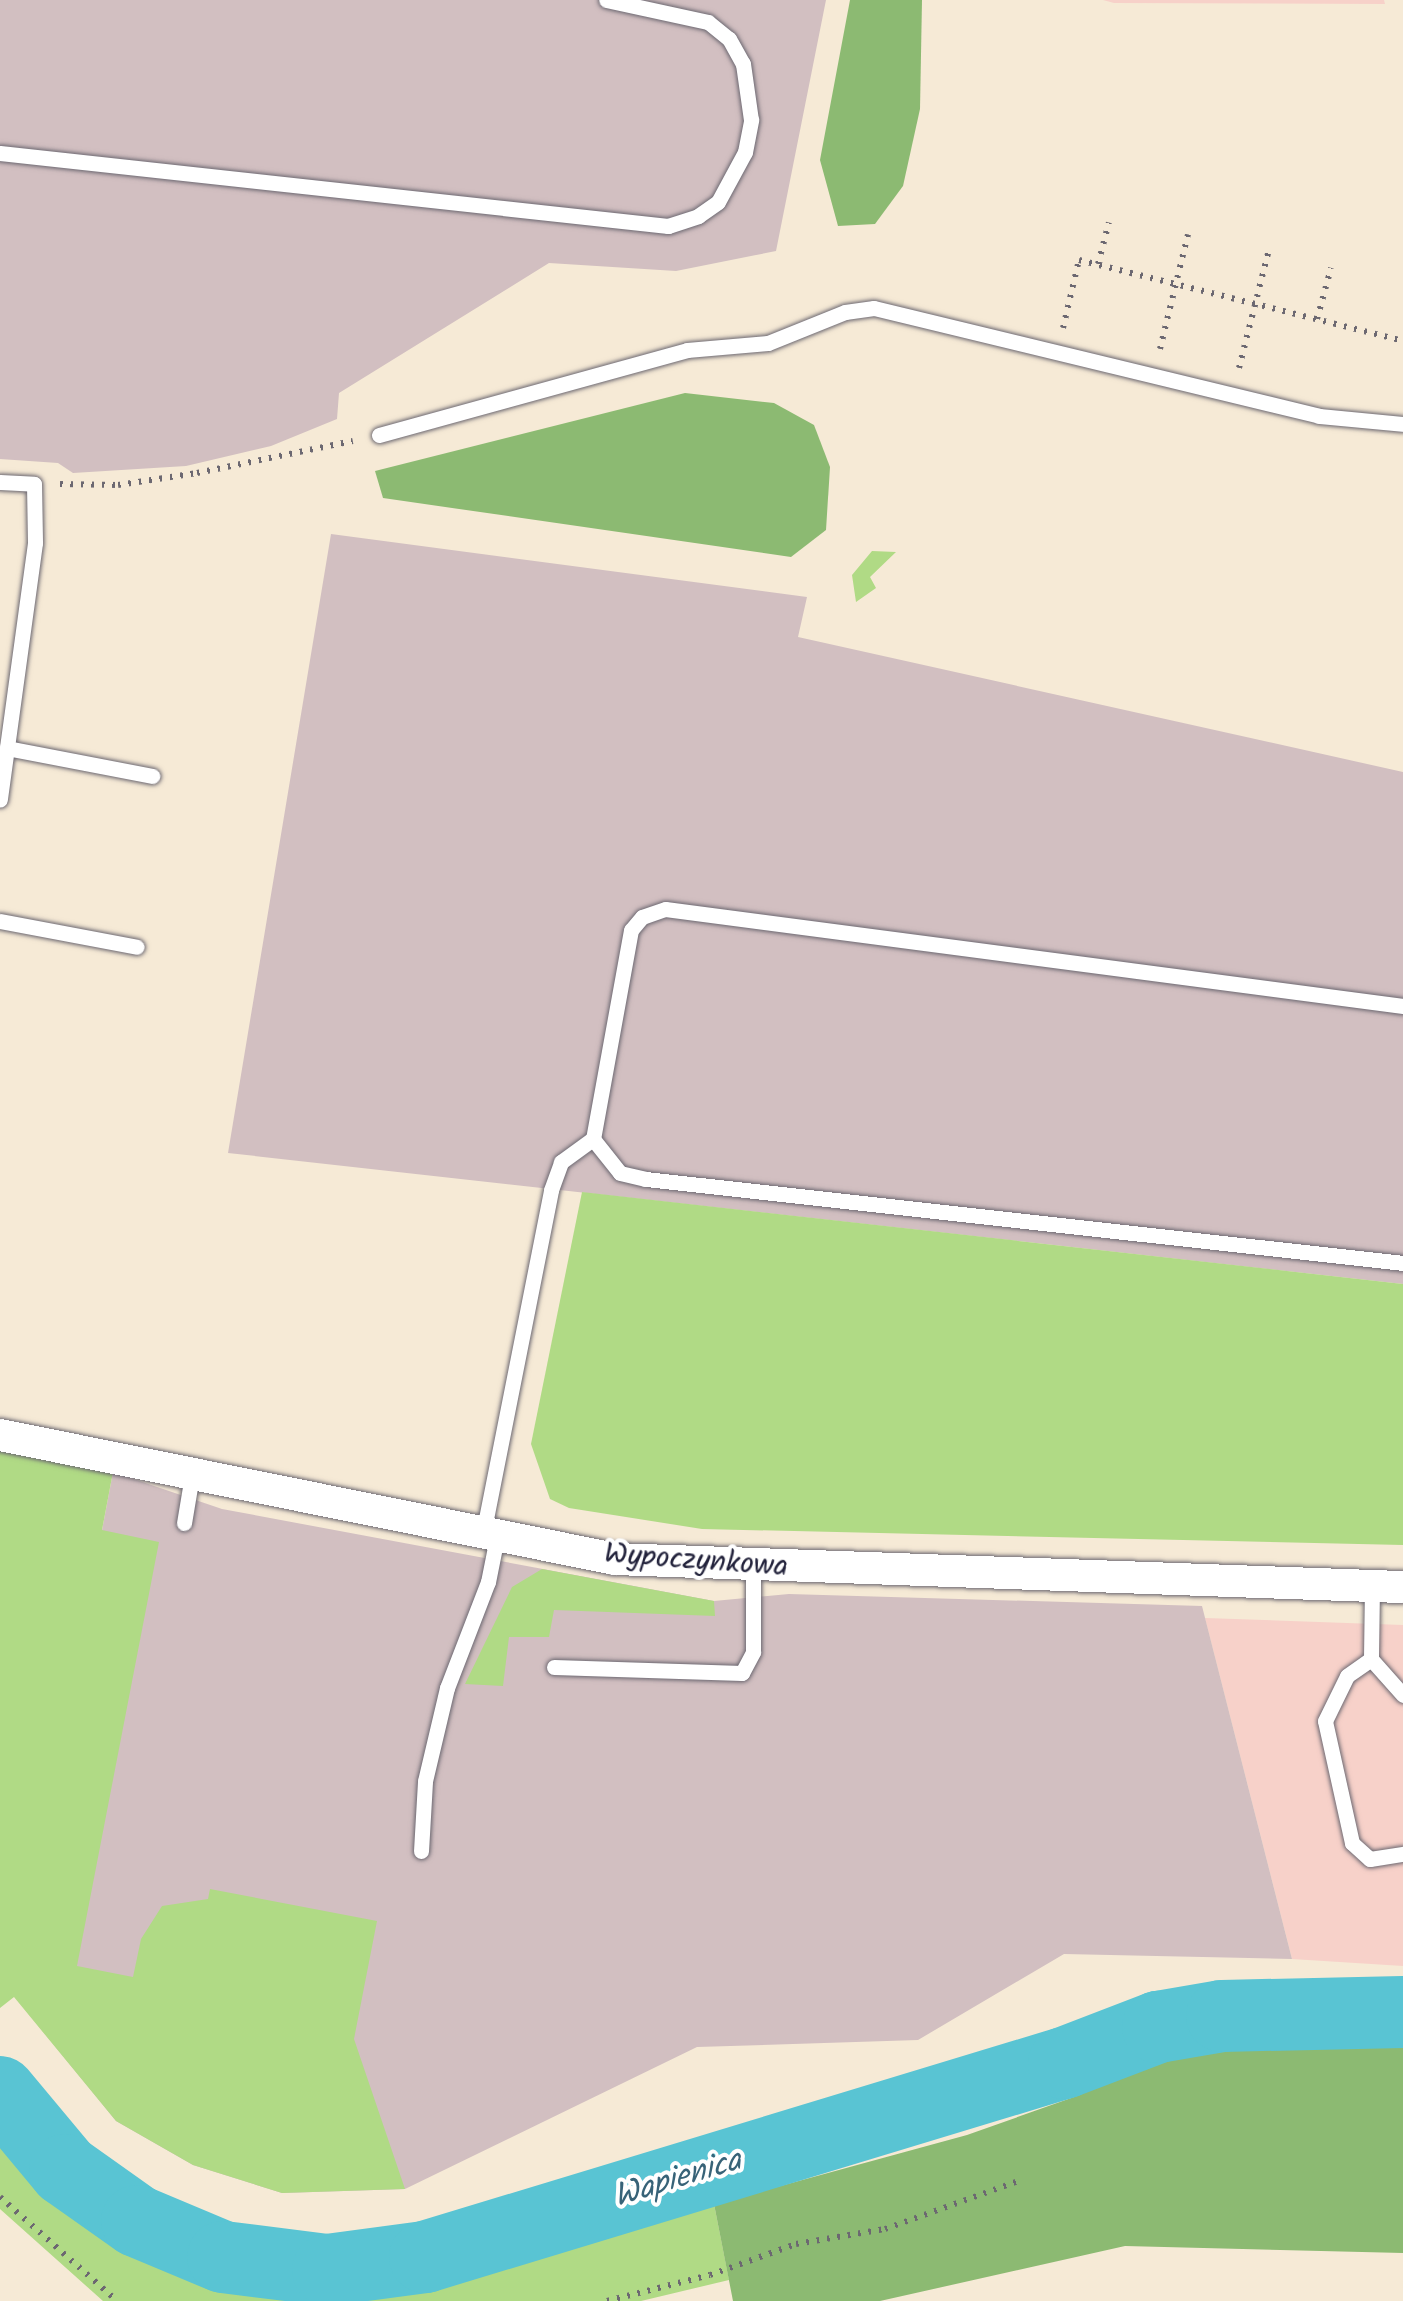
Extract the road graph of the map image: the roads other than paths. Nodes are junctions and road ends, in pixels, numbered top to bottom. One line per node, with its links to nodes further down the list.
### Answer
1 (606, 0): 2 (lane)
2 (0, 153)
3 (1403, 424): 4 (lane)
4 (379, 436)
5 (0, 482): 6 (lane)
6 (7, 748): 7 (lane); 8 (lane)
7 (152, 776)
8 (0, 800)
9 (0, 921): 10 (lane)
10 (137, 947)
11 (1403, 1006): 12 (lane)
12 (593, 1139): 13 (lane); 17 (lane)
13 (1403, 1263)
14 (0, 1435): 15 (street, Wypoczynkowa)
15 (192, 1475): 16 (lane); 17 (street, Wypoczynkowa)
16 (184, 1524)
17 (490, 1536): 18 (street, Wypoczynkowa); 23 (lane)
18 (752, 1567): 19 (street, Wypoczynkowa); 21 (lane)
19 (1387, 1587): 20 (lane)
20 (1370, 1659): 22 (lane); 24 (lane)
21 (554, 1667)
22 (1403, 1695)
23 (421, 1850)
24 (1403, 1854)

